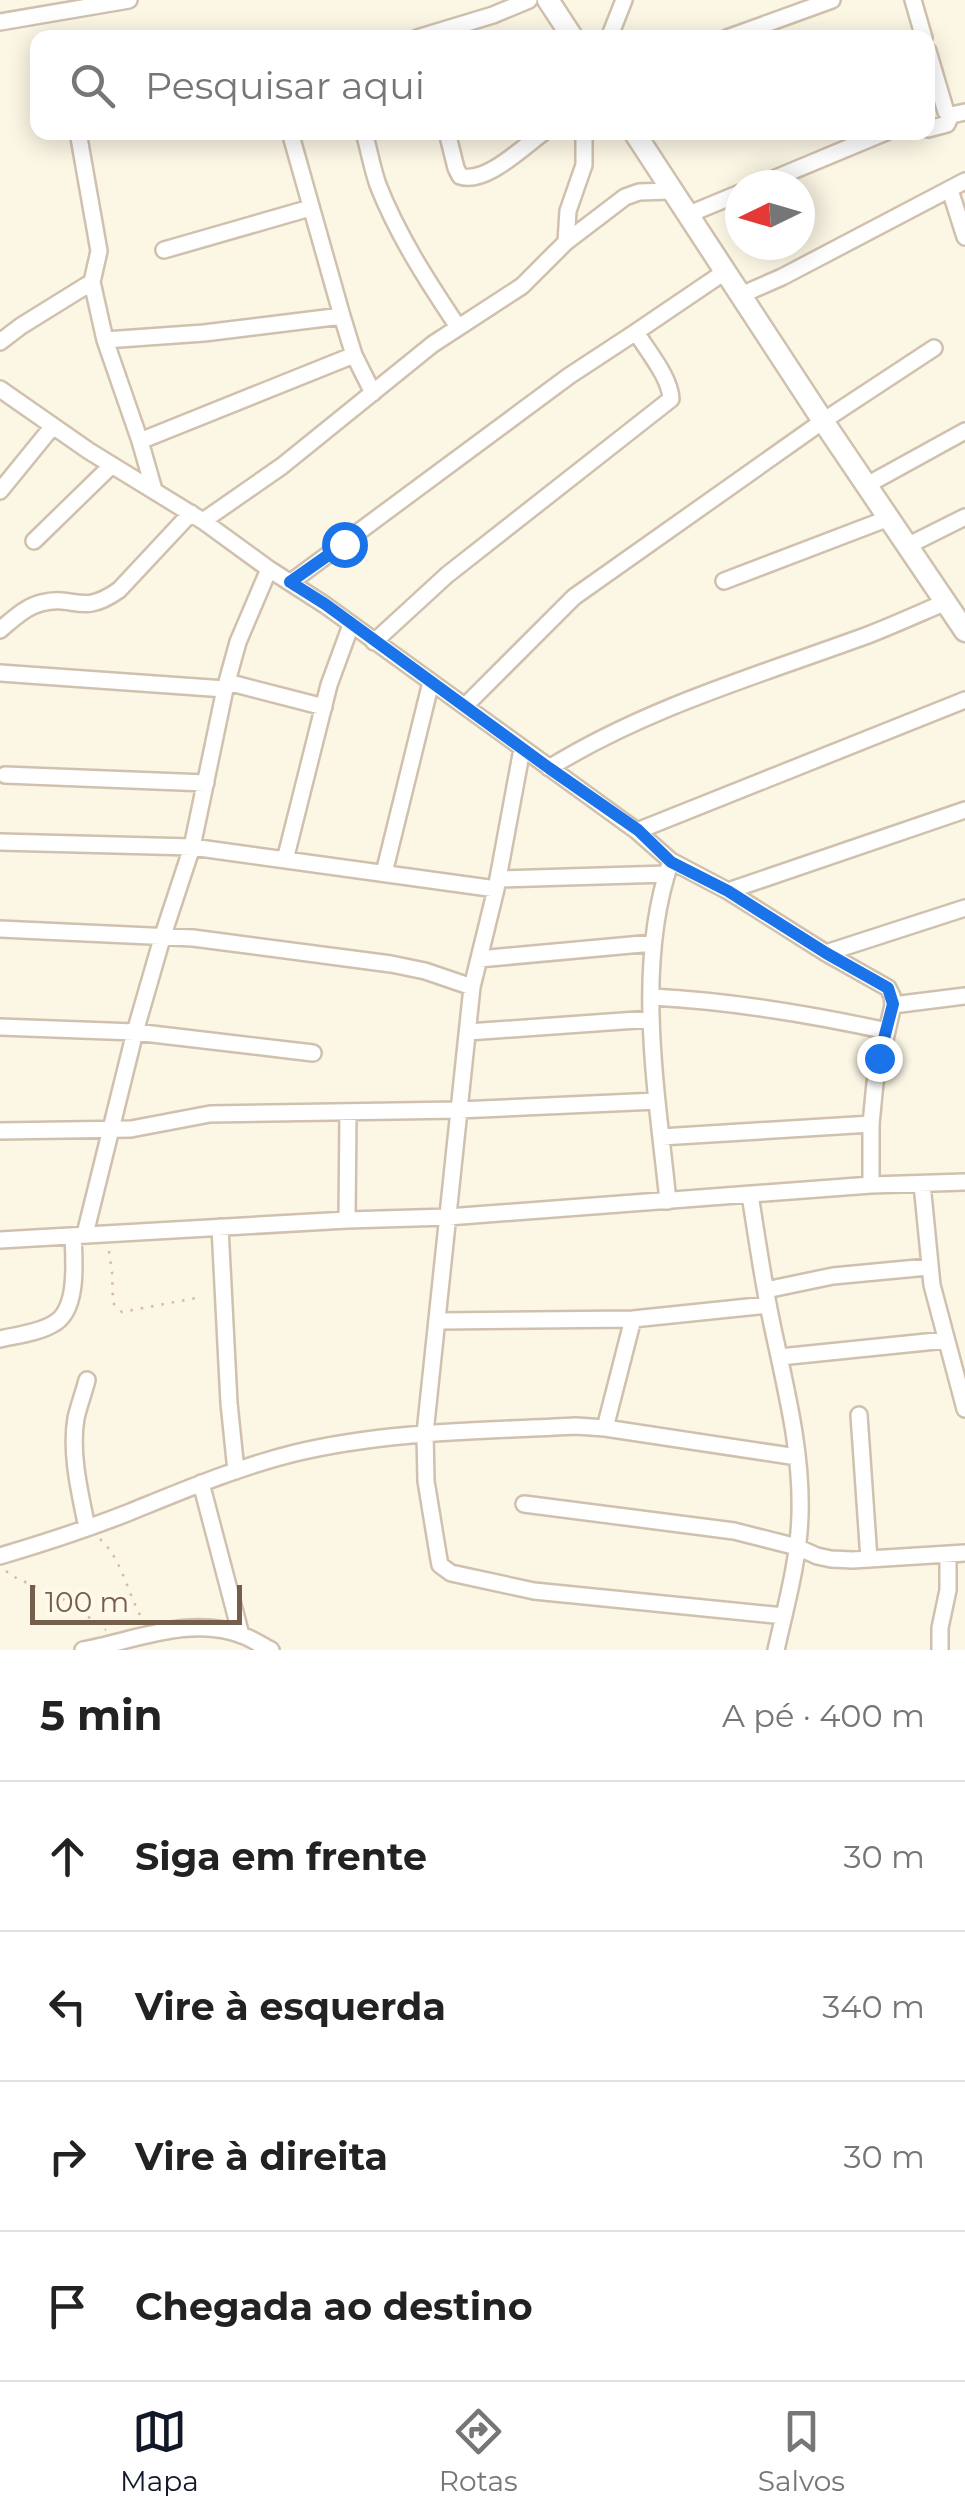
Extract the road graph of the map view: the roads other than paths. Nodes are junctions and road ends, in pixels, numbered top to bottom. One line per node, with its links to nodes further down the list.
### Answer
1 (129, 0): 8 (street)
2 (529, 0): 9 (street)
3 (548, 0): 10 (street)
4 (624, 0): 11 (street)
5 (832, 0): 7 (street)
6 (913, 0): 13 (street)
7 (808, 4): 12 (street)
8 (0, 22)
9 (445, 30)
10 (568, 30)
11 (611, 30)
12 (746, 30)
13 (922, 30)
14 (935, 77): 15 (street)
15 (958, 113): 16 (street)
16 (935, 127)
17 (79, 140): 36 (street)
18 (292, 140): 30 (street)
19 (366, 140): 39 (street)
20 (449, 140): 21 (street)
21 (533, 140)
22 (584, 140): 33 (street)
23 (639, 140): 28 (street)
24 (867, 140): 25 (street)
25 (796, 170)
26 (965, 181): 27 (street)
27 (950, 190): 32 (street); 37 (street)
28 (670, 191): 31 (street); 33 (street)
29 (725, 199): 31 (street)
30 (310, 208): 34 (street); 38 (street)
31 (687, 215): 35 (street)
32 (965, 237)
33 (566, 242): 39 (street)
34 (164, 250)
35 (726, 271): 37 (street); 40 (street)
36 (92, 282): 41 (street); 42 (street)
37 (741, 296): 47 (street)
38 (342, 316): 41 (street); 44 (street)
39 (458, 327): 46 (street)
40 (636, 332): 62 (street); 66 (street)
41 (106, 340): 50 (street)
42 (0, 342)
43 (934, 348): 47 (street)
44 (354, 355): 46 (street); 50 (street)
45 (0, 389): 48 (street)
46 (374, 393): 55 (street)
47 (823, 422): 52 (street); 71 (street)
48 (54, 426): 51 (street); 54 (street)
49 (965, 432): 52 (street)
50 (140, 441): 53 (street)
51 (112, 465): 53 (street); 58 (street)
52 (867, 486): 57 (street)
53 (154, 490): 55 (street)
54 (0, 491)
55 (197, 517): 60 (street); 65 (street)
56 (965, 517): 59 (street)
57 (889, 518): 59 (street); 61 (street)
58 (34, 541)
59 (907, 546): 63 (street)
60 (269, 569): 62 (street); 69 (street)
61 (724, 581)
62 (290, 582): 64 (street)
63 (957, 614): 74 (street)
64 (351, 624): 66 (street); 72 (street)
65 (0, 630)
66 (374, 642): 68 (street)
67 (0, 673): 69 (street)
68 (430, 682): 71 (street); 83 (street)
69 (226, 686): 72 (street); 76 (street)
70 (965, 700): 78 (street)
71 (465, 706): 73 (street)
72 (324, 707): 81 (street)
73 (522, 749): 74 (street); 84 (street)
74 (549, 768): 78 (street)
75 (6, 775): 76 (street)
76 (206, 783): 80 (street)
77 (965, 810): 85 (street)
78 (638, 830): 82 (street)
79 (0, 842): 80 (street)
80 (192, 847): 81 (street); 88 (street)
81 (286, 860): 83 (street)
82 (669, 868): 84 (street); 85 (street); 89 (street)
83 (384, 874): 84 (street)
84 (497, 884): 91 (street)
85 (728, 891): 90 (street)
86 (965, 908): 90 (street)
87 (0, 930): 88 (street)
88 (163, 935): 92 (street); 99 (street)
89 (652, 944): 91 (street); 93 (street)
90 (826, 953): 95 (street)
91 (479, 959): 92 (street)
92 (472, 987): 100 (street)
93 (652, 996): 96 (street); 98 (street)
94 (965, 996): 95 (street)
95 (893, 1004): 98 (street)
96 (651, 1019): 100 (street); 102 (street)
97 (0, 1027): 99 (street)
98 (887, 1031): 105 (street)
99 (135, 1032): 101 (street); 106 (street)
100 (468, 1032): 103 (street)
101 (313, 1054)
102 (657, 1101): 103 (street); 108 (street)
103 (459, 1110): 104 (street); 114 (street)
104 (348, 1112): 106 (street); 115 (street)
105 (871, 1124): 108 (street); 111 (street)
106 (110, 1130): 107 (street); 117 (street)
107 (0, 1131)
108 (661, 1137): 113 (street)
109 (965, 1182): 110 (street)
110 (922, 1184): 111 (street); 119 (street)
111 (871, 1185): 112 (street)
112 (750, 1195): 113 (street); 120 (street)
113 (668, 1201): 114 (street)
114 (448, 1217): 115 (street); 122 (street)
115 (347, 1220): 116 (street)
116 (220, 1227): 117 (street); 132 (street)
117 (79, 1235): 118 (street); 123 (street)
118 (0, 1240)
119 (928, 1267): 120 (street); 124 (street)
120 (767, 1297): 121 (street); 125 (street)
121 (633, 1319): 122 (street); 129 (street)
122 (438, 1320): 130 (street)
123 (0, 1339)
124 (946, 1340): 125 (street); 127 (street)
125 (780, 1357): 131 (street)
126 (88, 1380): 135 (street)
127 (965, 1409)
128 (859, 1415): 139 (street)
129 (605, 1428): 130 (street); 131 (street)
130 (425, 1433): 132 (street); 140 (street)
131 (797, 1457): 136 (street)
132 (236, 1471): 133 (street)
133 (201, 1483): 135 (street); 141 (street)
134 (524, 1504): 136 (street)
135 (87, 1528): 138 (street)
136 (797, 1547): 139 (street); 140 (street)
137 (957, 1554): 139 (street); 145 (street)
138 (0, 1556)
139 (869, 1559)
140 (784, 1616): 144 (street)
141 (240, 1635): 142 (street); 143 (street)
142 (83, 1650)
143 (271, 1650)
144 (776, 1650)
145 (940, 1650)

